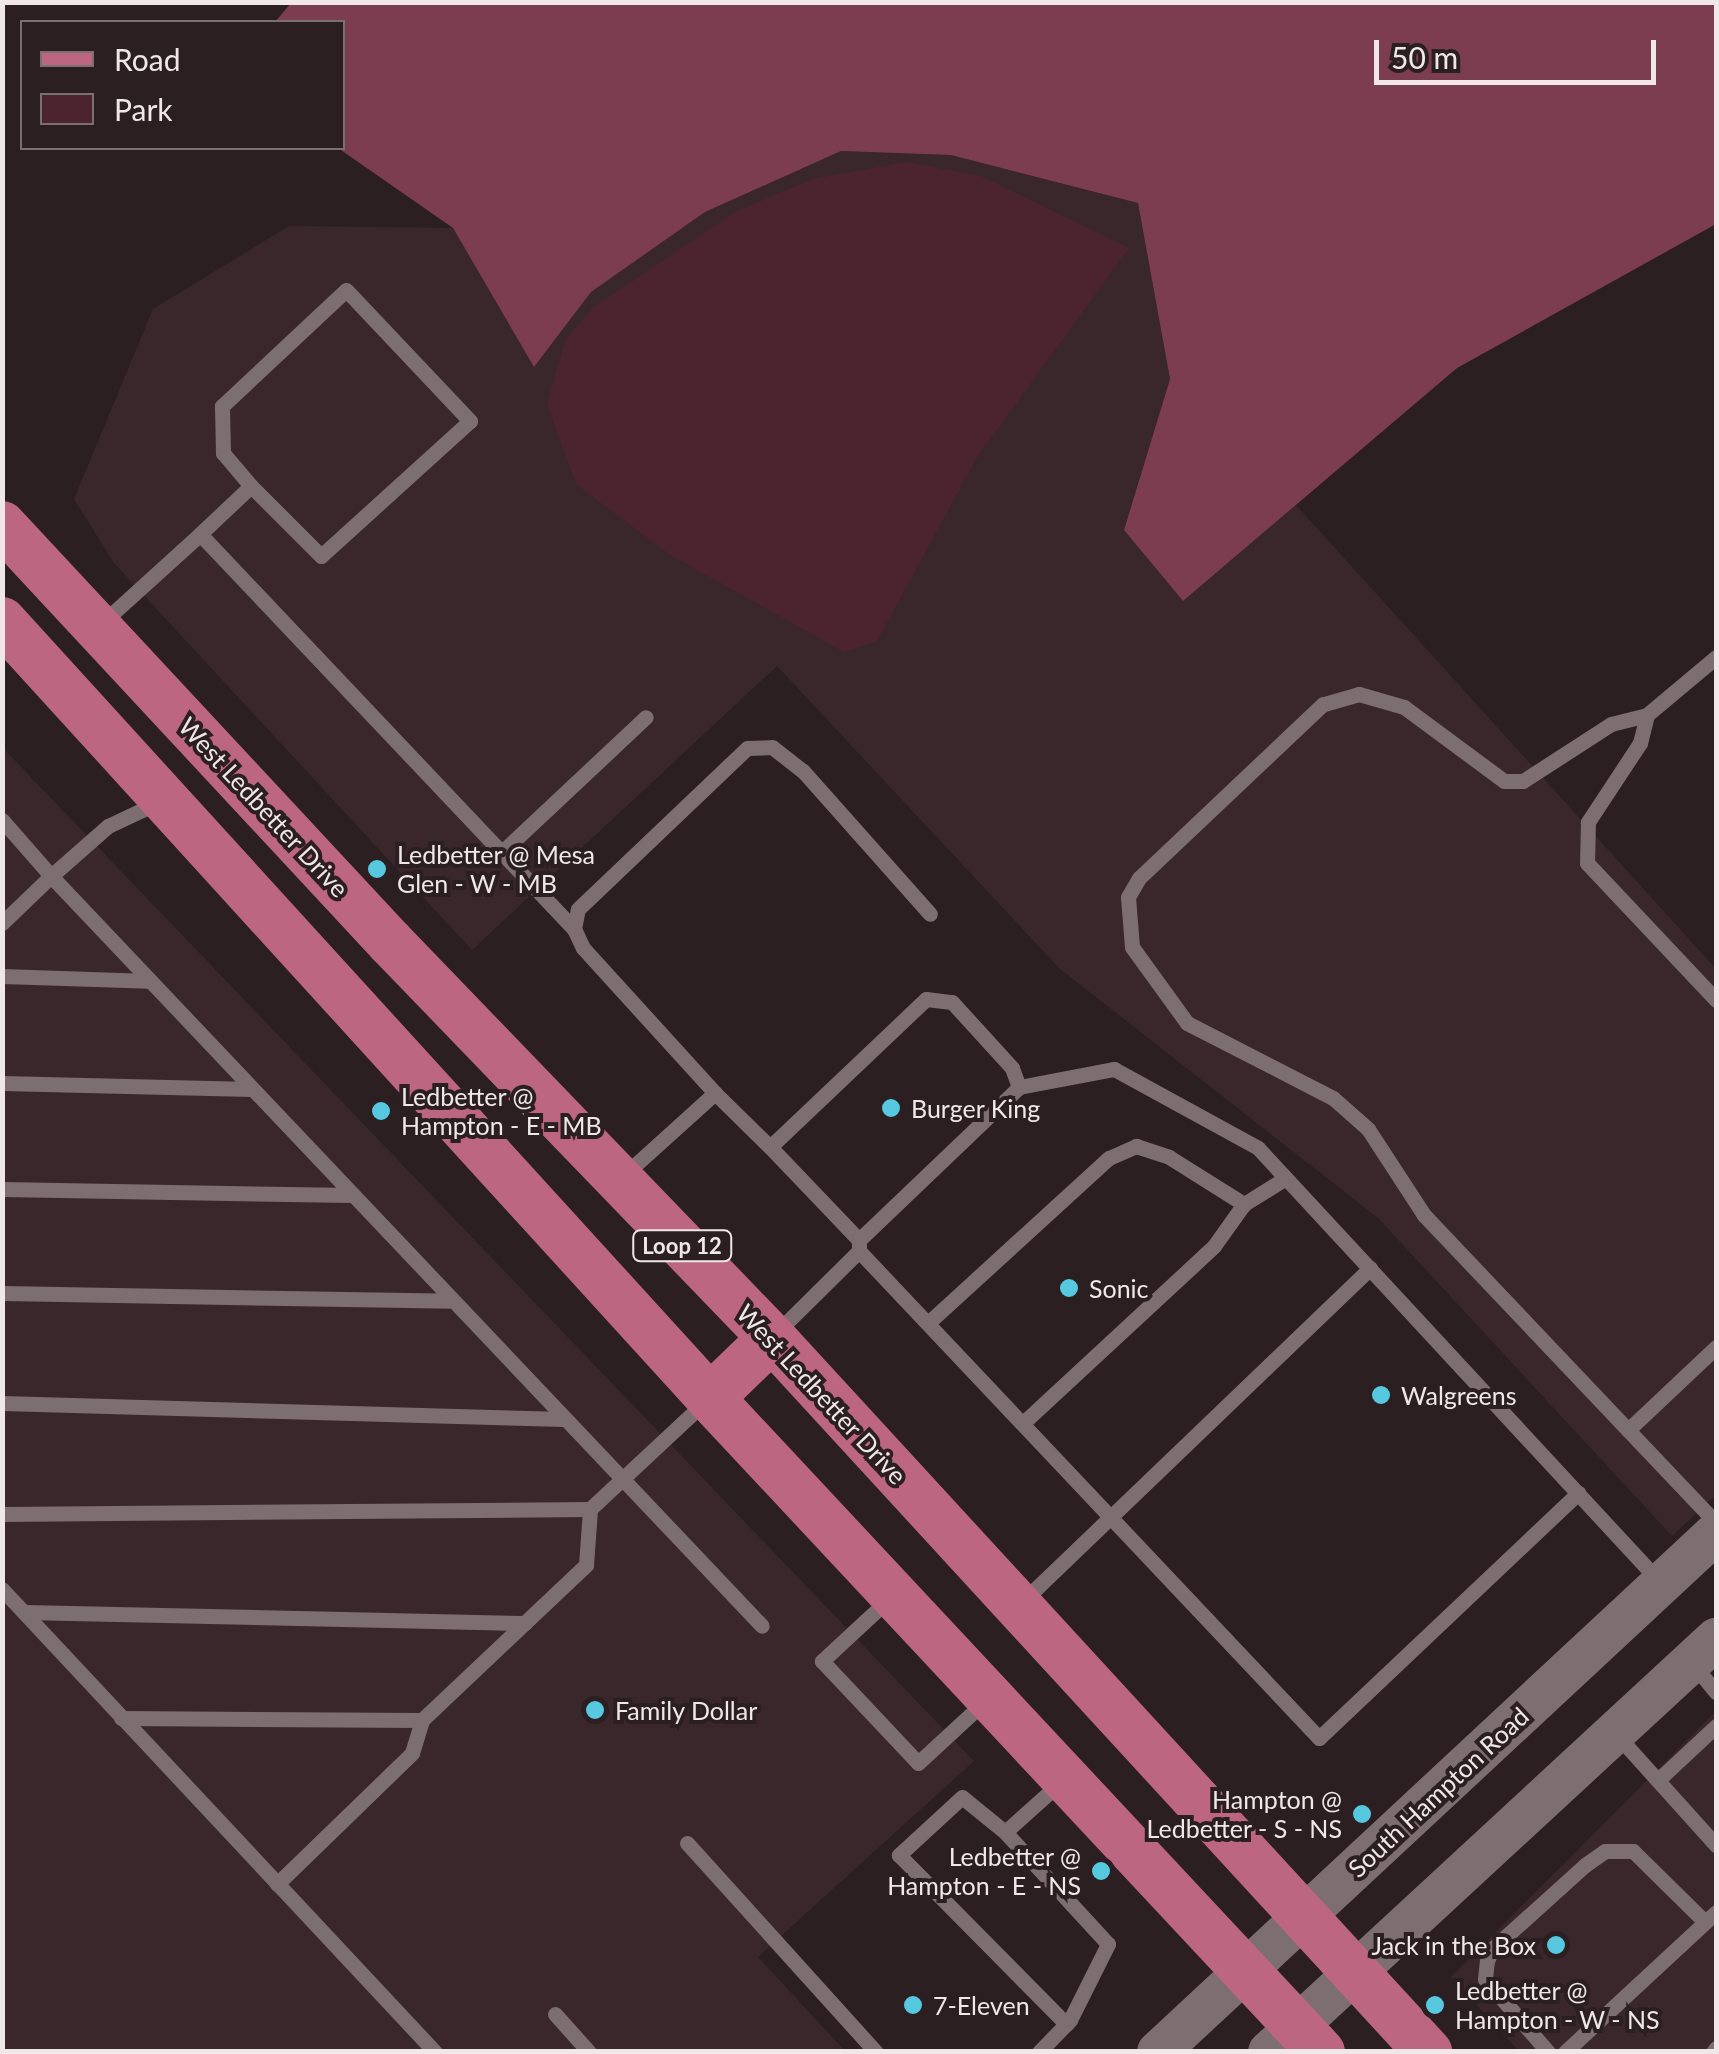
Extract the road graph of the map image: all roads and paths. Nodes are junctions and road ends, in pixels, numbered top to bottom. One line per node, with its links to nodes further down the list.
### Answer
1 (251, 486): 1 (lane); 3 (lane)
2 (2, 525): 6 (main road, West Ledbetter Drive / Loop 12)
3 (200, 534): 6 (lane); 12 (lane)
4 (2, 596): 6 (main road)
5 (2, 620): 10 (main road, Loop 12)
6 (97, 627): 17 (main road, West Ledbetter Drive / Loop 12)
7 (1716, 656): 8 (lane)
8 (1647, 714): 20 (lane); 42 (lane)
9 (646, 717): 12 (lane)
10 (169, 798): 13 (lane); 17 (main road); 38 (main road, Loop 12)
11 (2, 820): 13 (lane)
12 (502, 852): 16 (lane)
13 (50, 876): 15 (lane); 19 (lane)
14 (930, 914): 16 (lane)
15 (2, 923)
16 (574, 928): 24 (lane)
17 (390, 942): 27 (main road, West Ledbetter Drive / Loop 12)
18 (2, 976): 19 (lane)
19 (149, 981): 23 (lane)
20 (1716, 1000)
21 (2, 1084): 23 (lane)
22 (1020, 1087): 25 (lane); 26 (lane); 31 (lane)
23 (252, 1089): 29 (lane)
24 (715, 1093): 25 (lane); 27 (lane)
25 (770, 1147): 31 (lane)
26 (1286, 1178): 30 (lane); 32 (lane)
27 (618, 1180): 36 (main road, West Ledbetter Drive / Loop 12)
28 (2, 1189): 29 (lane)
29 (352, 1195): 34 (lane)
30 (1244, 1204): 35 (lane); 41 (lane)
31 (859, 1246): 35 (lane); 36 (lane)
32 (1370, 1268): 44 (lane); 47 (lane)
33 (2, 1293): 34 (lane)
34 (453, 1301): 40 (lane)
35 (928, 1323): 41 (lane)
36 (772, 1338): 38 (main road); 53 (main road, West Ledbetter Drive / Loop 12)
37 (1716, 1348): 42 (lane)
38 (710, 1398): 43 (lane); 52 (main road, Loop 12)
39 (2, 1403): 40 (lane)
40 (564, 1419): 43 (lane)
41 (1023, 1423): 47 (lane)
42 (1628, 1430): 48 (lane)
43 (622, 1479): 45 (lane); 56 (lane)
44 (1578, 1493): 47 (lane); 50 (lane)
45 (590, 1509): 46 (lane); 55 (lane)
46 (2, 1514)
47 (1110, 1514): 53 (lane)
48 (1716, 1522)
49 (1716, 1533): 50 (main road, South Hampton Road)
50 (1662, 1583): 69 (main road, South Hampton Road)
51 (2, 1588): 54 (lane)
52 (894, 1594): 58 (main road, Loop 12); 58 (lane)
53 (1019, 1605): 69 (main road, West Ledbetter Drive / Loop 12)
54 (24, 1612): 55 (lane); 59 (lane)
55 (525, 1624): 60 (lane)
56 (762, 1626)
57 (1708, 1664): 62 (main road)
58 (991, 1696): 63 (main road, Loop 12)
59 (121, 1718): 60 (lane); 68 (lane)
60 (422, 1720): 68 (lane)
61 (1716, 1726): 64 (lane)
62 (1614, 1732): 64 (lane); 72 (main road)
63 (1066, 1777): 65 (lane); 71 (main road, Loop 12)
64 (1658, 1780): 67 (lane)
65 (1005, 1832): 74 (lane); 74 (lane)
66 (687, 1842): 78 (lane)
67 (1716, 1846)
68 (277, 1884): 76 (lane)
69 (1305, 1916): 71 (main road, South Hampton Road); 72 (main road, West Ledbetter Drive / Loop 12)
70 (1711, 1917): 82 (lane); 83 (lane)
71 (1247, 1969): 75 (main road, Loop 12); 80 (main road, South Hampton Road)
72 (1355, 1972): 75 (main road); 81 (main road, West Ledbetter Drive / Loop 12)
73 (554, 2014): 77 (lane)
74 (1066, 2024): 79 (lane)
75 (1296, 2043)
76 (435, 2052)
77 (589, 2052)
78 (876, 2052)
79 (1039, 2052)
80 (1158, 2052)
81 (1428, 2052)
82 (1548, 2052)
83 (1565, 2052)

